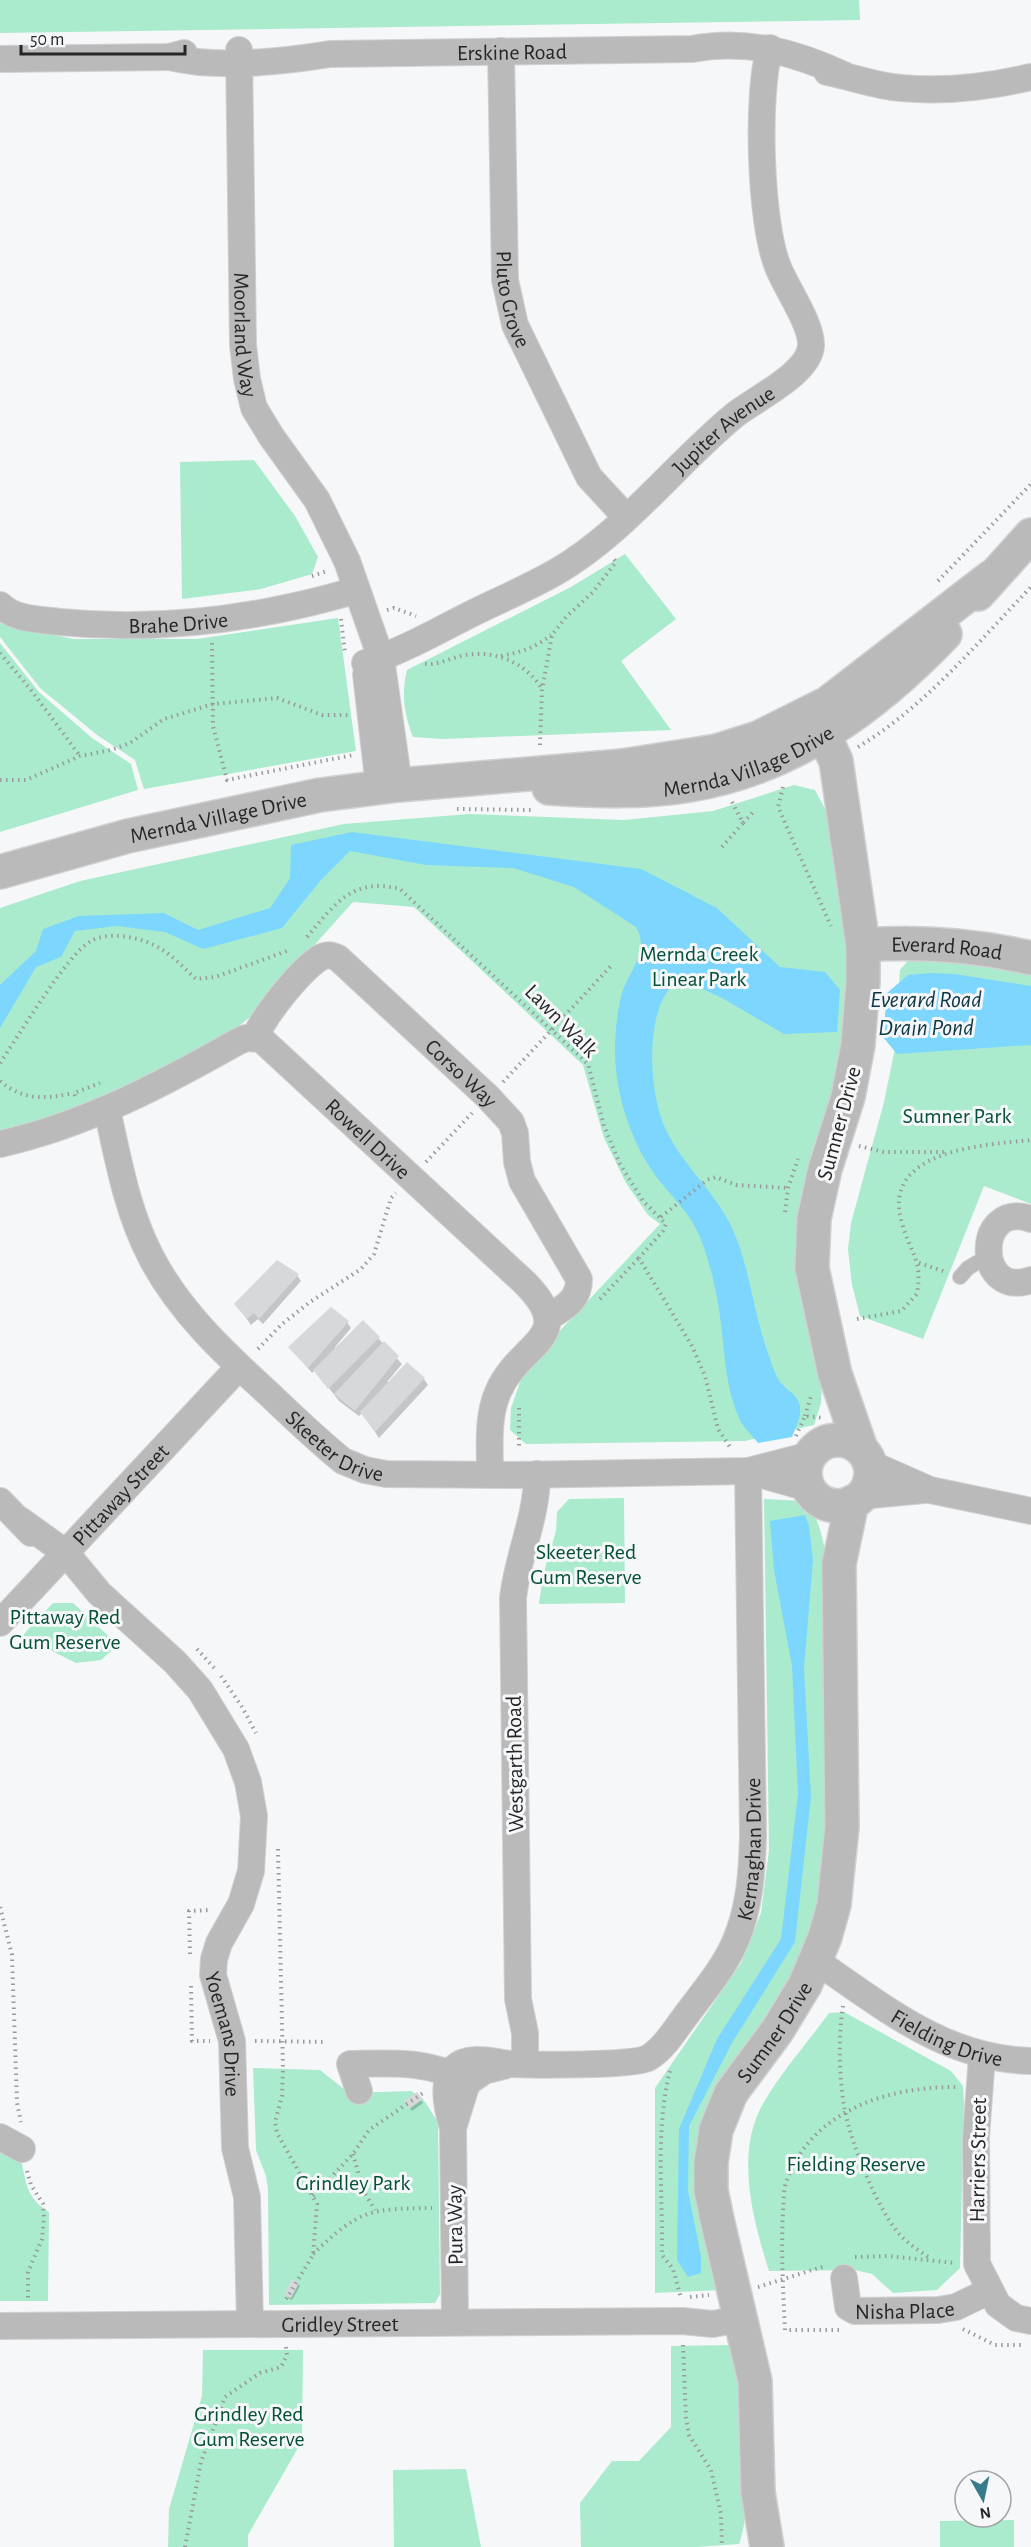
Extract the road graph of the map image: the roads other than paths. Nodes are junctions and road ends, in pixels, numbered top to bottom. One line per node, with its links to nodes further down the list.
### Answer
1 (501, 51): 2 (street, Erskine Road); 3 (street, Erskine Road); 6 (street, Pluto Grove)
2 (768, 54): 5 (street, Erskine Road); 6 (street, Jupiter Avenue)
3 (240, 56): 4 (street, Erskine Road); 8 (street, Moorland Way)
4 (0, 58)
5 (1031, 77)
6 (626, 517): 10 (street, Jupiter Avenue)
7 (1031, 535): 11 (street, Mernda Village Drive)
8 (346, 594): 9 (street, Brahe Drive); 10 (street, Moorland Way)
9 (0, 605)
10 (364, 659): 12 (street, Moorland Way)
11 (810, 733): 12 (street, Mernda Village Drive); 14 (street, Sumner Drive)
12 (389, 786): 13 (street, Mernda Village Drive)
13 (0, 872)
14 (863, 945): 15 (street, Everard Road); 25 (street, Sumner Drive)
15 (1031, 958)
16 (255, 1038): 17 (street); 23 (street, Rowell Drive); 23 (street, Corso Way)
17 (106, 1109): 18 (street); 24 (street, Skeeter Drive)
18 (0, 1144)
19 (1031, 1219): 20 (street)
20 (988, 1256): 21 (lane); 22 (street)
21 (960, 1277)
22 (1031, 1280)
23 (549, 1317): 30 (street)
24 (239, 1367): 30 (street, Skeeter Drive); 36 (street, Pittaway Street)
25 (835, 1374): 26 (street, Sumner Drive); 27 (street, Sumner Drive)
26 (813, 1452): 27 (street); 29 (street, Skeeter Drive); 32 (street)
27 (865, 1456): 31 (street); 33 (street)
28 (529, 1466): 29 (street, Skeeter Drive); 30 (street, Skeeter Drive); 42 (street, Westgarth Road)
29 (748, 1471): 32 (street, Skeeter Drive); 42 (street, Kernaghan Drive)
30 (490, 1475)
31 (930, 1490): 33 (street); 35 (street)
32 (811, 1491): 33 (street); 37 (street, Sumner Drive)
33 (857, 1499): 37 (street, Sumner Drive)
34 (0, 1501): 36 (street, Yoemans Drive)
35 (1031, 1511)
36 (61, 1558): 38 (street, Pittaway Street); 50 (street, Yoemans Drive)
37 (839, 1564): 39 (street, Sumner Drive)
38 (0, 1623)
39 (813, 1968): 40 (street, Fielding Drive); 47 (street, Sumner Drive)
40 (982, 2056): 41 (street, Fielding Drive); 46 (street, Harriers Street)
41 (1031, 2061)
42 (518, 2063): 43 (street, Kernaghan Drive)
43 (454, 2081): 44 (street); 48 (street, Pura Way)
44 (359, 2091)
45 (844, 2277): 46 (street, Nisha Place)
46 (981, 2294): 49 (street)
47 (738, 2309): 48 (street, Gridley Street); 52 (street, Sumner Drive)
48 (455, 2321): 50 (street, Gridley Street)
49 (1031, 2322)
50 (250, 2323): 51 (street, Gridley Street)
51 (0, 2326)
52 (758, 2492): 53 (street, Sumner Drive); 54 (street, Sumner Drive)
53 (748, 2547)
54 (767, 2547)

